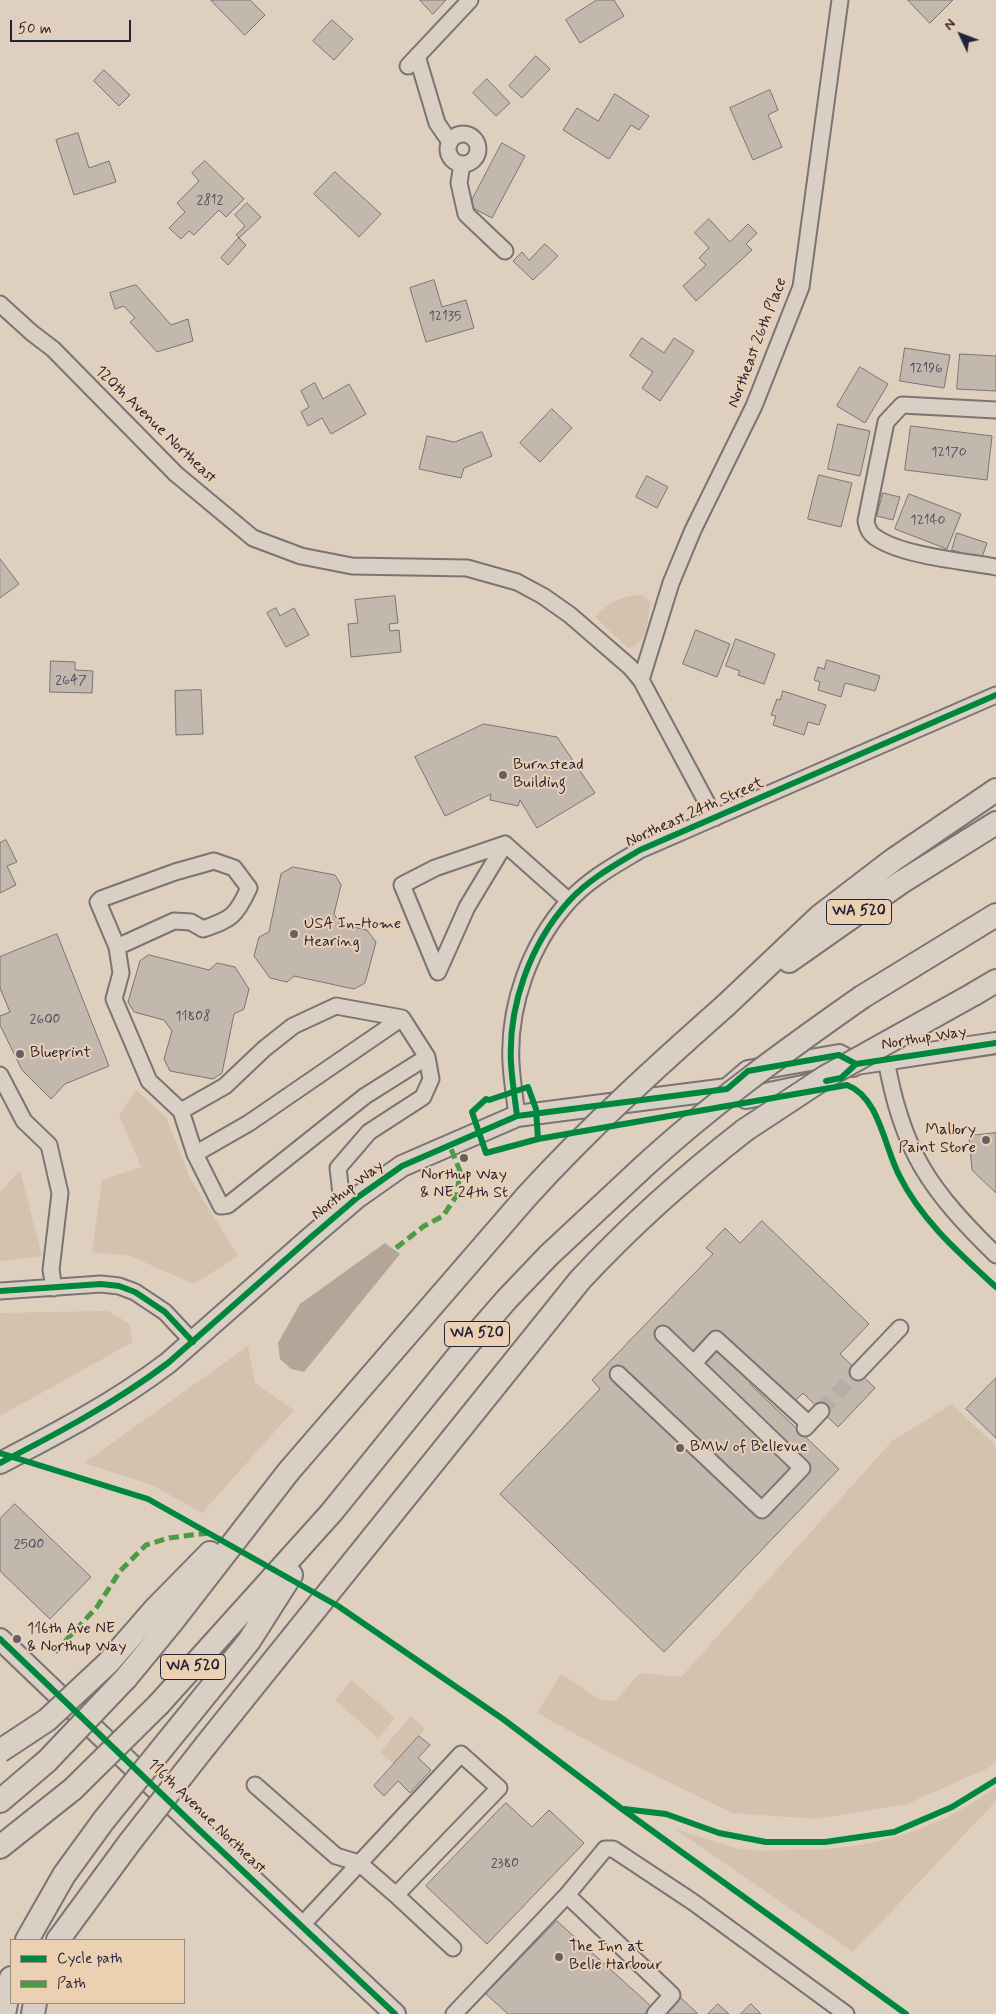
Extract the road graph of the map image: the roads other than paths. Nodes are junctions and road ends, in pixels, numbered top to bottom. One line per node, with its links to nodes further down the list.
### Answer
1 (470, 0): 3 (street)
2 (840, 0): 9 (street, Northeast 26th Place)
3 (450, 142): 4 (street); 4 (street)
4 (462, 164): 5 (street)
5 (505, 251)
6 (0, 304): 9 (street, 120th Avenue Northeast)
7 (996, 410): 8 (street)
8 (996, 567)
9 (641, 680): 12 (street, 120th Avenue Northeast)
10 (996, 695): 12 (street, Northeast 24th Street)
11 (996, 790): 21 (highway)
12 (715, 818): 15 (street, Northeast 24th Street)
13 (996, 823): 21 (highway, WA 520)
14 (505, 844): 14 (street); 15 (street)
15 (569, 901): 28 (street, Northeast 24th Street)
16 (996, 915): 18 (highway, WA 520)
17 (996, 920): 18 (highway)
18 (974, 928): 42 (highway, WA 520, bridge)
19 (117, 946): 19 (street); 27 (street)
20 (996, 981): 54 (highway, bridge)
21 (725, 1006): 43 (highway, WA 520, bridge)
22 (402, 1018): 24 (street); 27 (street); 29 (street)
23 (996, 1043): 25 (main road, Northup Way)
24 (427, 1057): 29 (street); 30 (street)
25 (886, 1059): 28 (main road, Northup Way); 31 (street)
26 (0, 1076): 32 (street)
27 (180, 1111): 29 (street)
28 (517, 1116): 30 (main road, Northup Way)
29 (195, 1154)
30 (343, 1211): 36 (main road, Northup Way)
31 (996, 1255)
32 (54, 1288): 33 (street); 36 (street)
33 (0, 1291)
34 (900, 1328): 38 (street)
35 (663, 1334): 37 (street)
36 (193, 1342): 41 (main road, Northup Way)
37 (694, 1363): 39 (street); 40 (street)
38 (858, 1372)
39 (618, 1374)
40 (821, 1411)
41 (0, 1464)
42 (331, 1513): 48 (highway, WA 520, bridge); 53 (highway, bridge)
43 (164, 1616): 45 (highway, bridge); 47 (highway, WA 520, bridge)
44 (0, 1639): 52 (main road, 116th Avenue Northeast)
45 (0, 1752)
46 (256, 1785): 49 (street)
47 (0, 1801)
48 (0, 1847)
49 (359, 1863): 50 (street); 50 (street); 52 (street)
50 (396, 1895): 55 (street)
51 (567, 1895): 57 (street); 60 (street); 61 (street)
52 (301, 1926): 59 (main road, 116th Avenue Northeast)
53 (28, 1939)
54 (59, 1939)
55 (453, 1948)
56 (10, 1983): 58 (highway)
57 (458, 2013)
58 (4, 2014)
59 (395, 2014)
60 (655, 2014)
61 (846, 2014)

